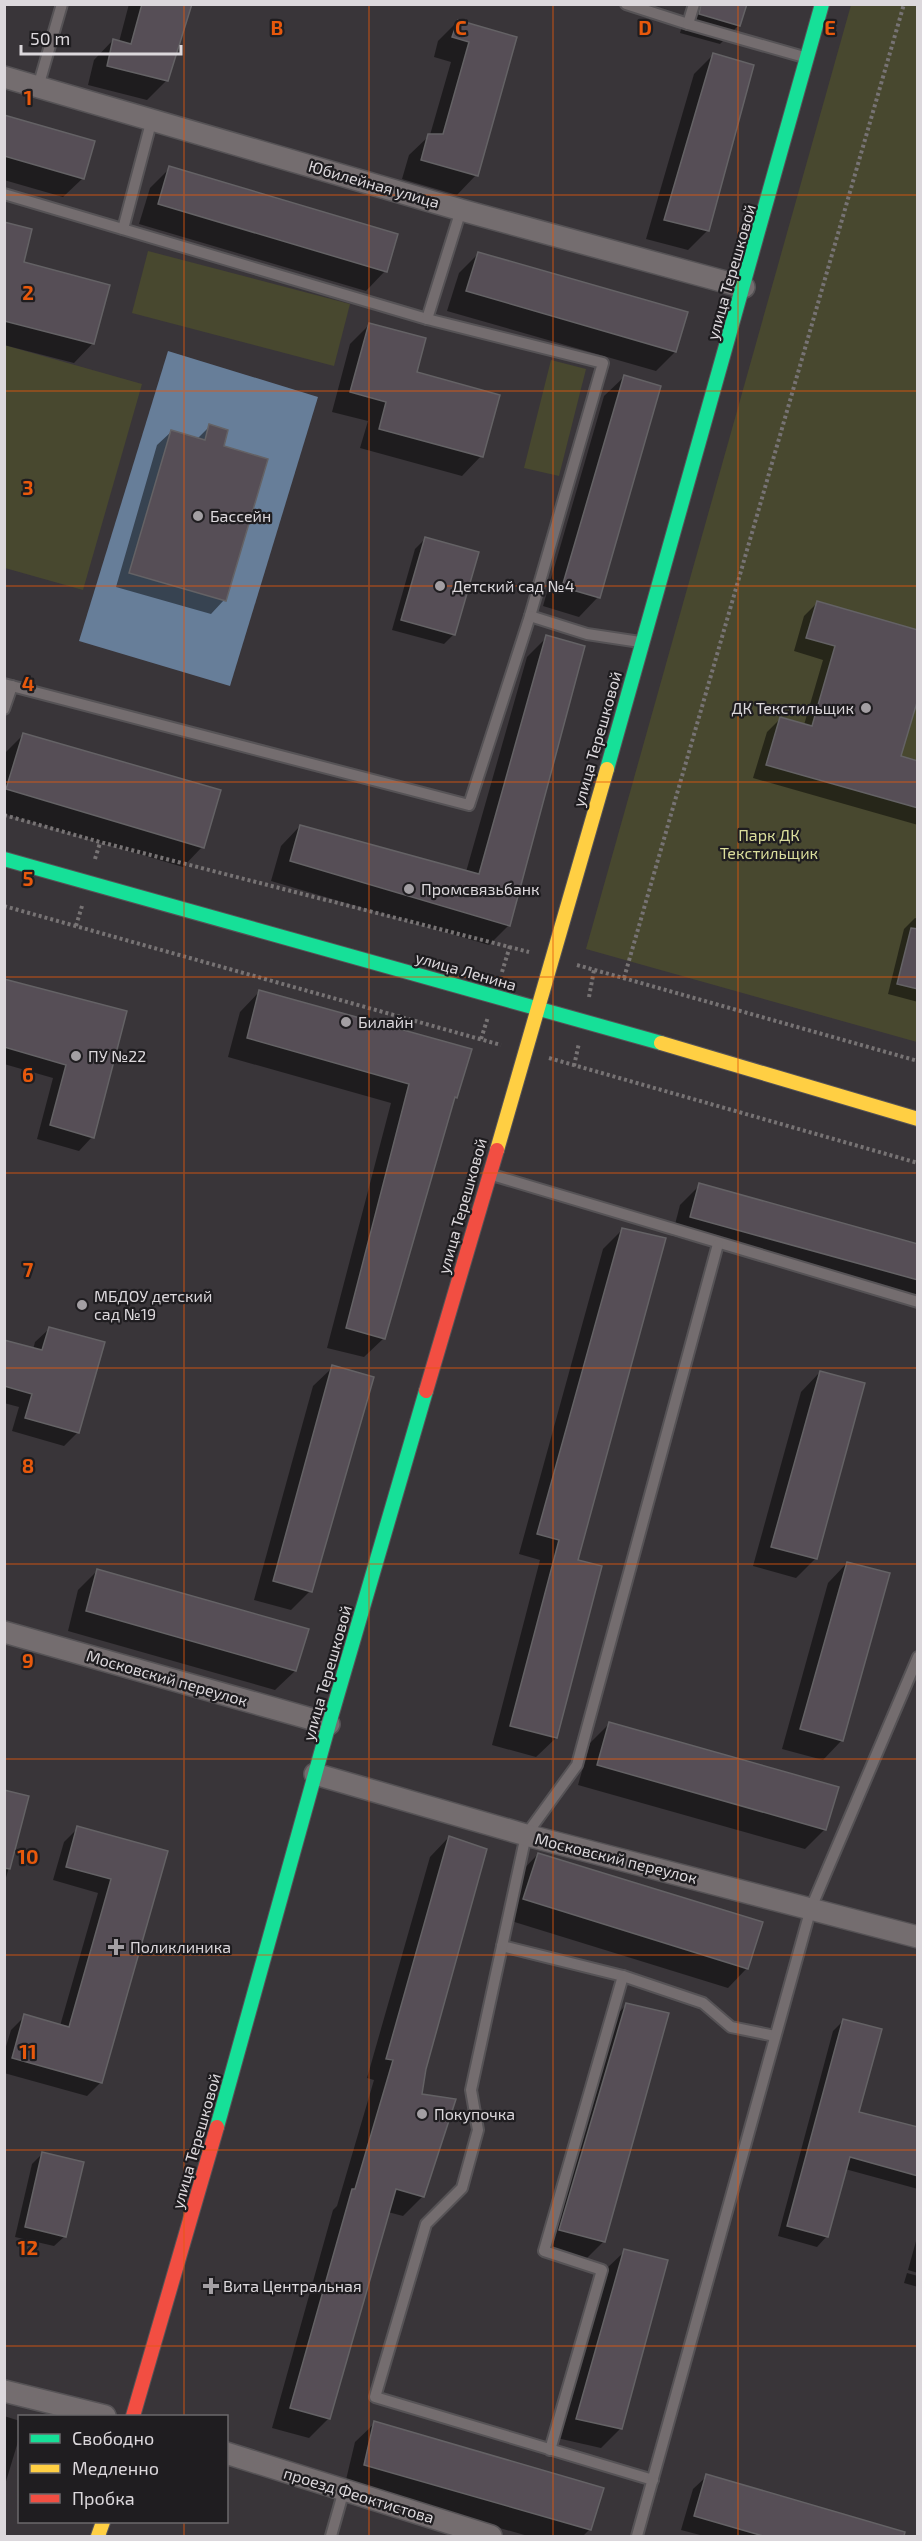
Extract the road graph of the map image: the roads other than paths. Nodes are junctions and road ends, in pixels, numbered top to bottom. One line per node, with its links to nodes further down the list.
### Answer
1 (62, 4): 8 (lane)
2 (626, 4): 5 (lane)
3 (694, 4): 5 (lane)
4 (822, 4): 6 (street, улица Терешковой)
5 (688, 24): 6 (lane)
6 (806, 58): 13 (street, улица Терешковой)
7 (4, 77): 8 (street, Юбилейная улица)
8 (38, 87): 9 (street, Юбилейная улица)
9 (152, 119): 11 (street, Юбилейная улица); 12 (lane)
10 (4, 194): 12 (lane)
11 (461, 210): 13 (street, Юбилейная улица); 14 (lane)
12 (123, 229): 14 (lane)
13 (744, 287): 16 (street, улица Терешковой)
14 (427, 319): 15 (lane)
15 (530, 616): 16 (lane); 17 (lane)
16 (642, 642): 20 (street, улица Терешковой)
17 (8, 685): 18 (lane)
18 (4, 709)
19 (4, 859): 20 (street, улица Ленина)
20 (538, 1008): 21 (street, улица Ленина); 22 (street, улица Терешковой)
21 (918, 1119)
22 (489, 1174): 23 (lane); 27 (street, улица Терешковой)
23 (718, 1244): 24 (lane); 29 (lane)
24 (918, 1302)
25 (4, 1632): 27 (street, Московский переулок)
26 (918, 1657): 30 (lane)
27 (329, 1724): 28 (street, улица Терешковой)
28 (315, 1774): 29 (street, Московский переулок); 37 (street, улица Терешковой)
29 (526, 1835): 30 (street, Московский переулок); 32 (lane)
30 (811, 1908): 31 (street, Московский переулок); 34 (lane)
31 (918, 1937)
32 (502, 1946): 33 (lane); 38 (lane)
33 (623, 1976): 34 (lane); 38 (lane)
34 (775, 2036): 40 (lane)
35 (4, 2391): 36 (street)
36 (101, 2415)
37 (133, 2415)
38 (550, 2450): 40 (lane)
39 (228, 2454): 41 (street, проезд Феоктистова)
40 (652, 2480): 44 (lane)
41 (344, 2490): 42 (lane); 43 (street, проезд Феоктистова)
42 (331, 2536)
43 (491, 2536)
44 (637, 2536)

